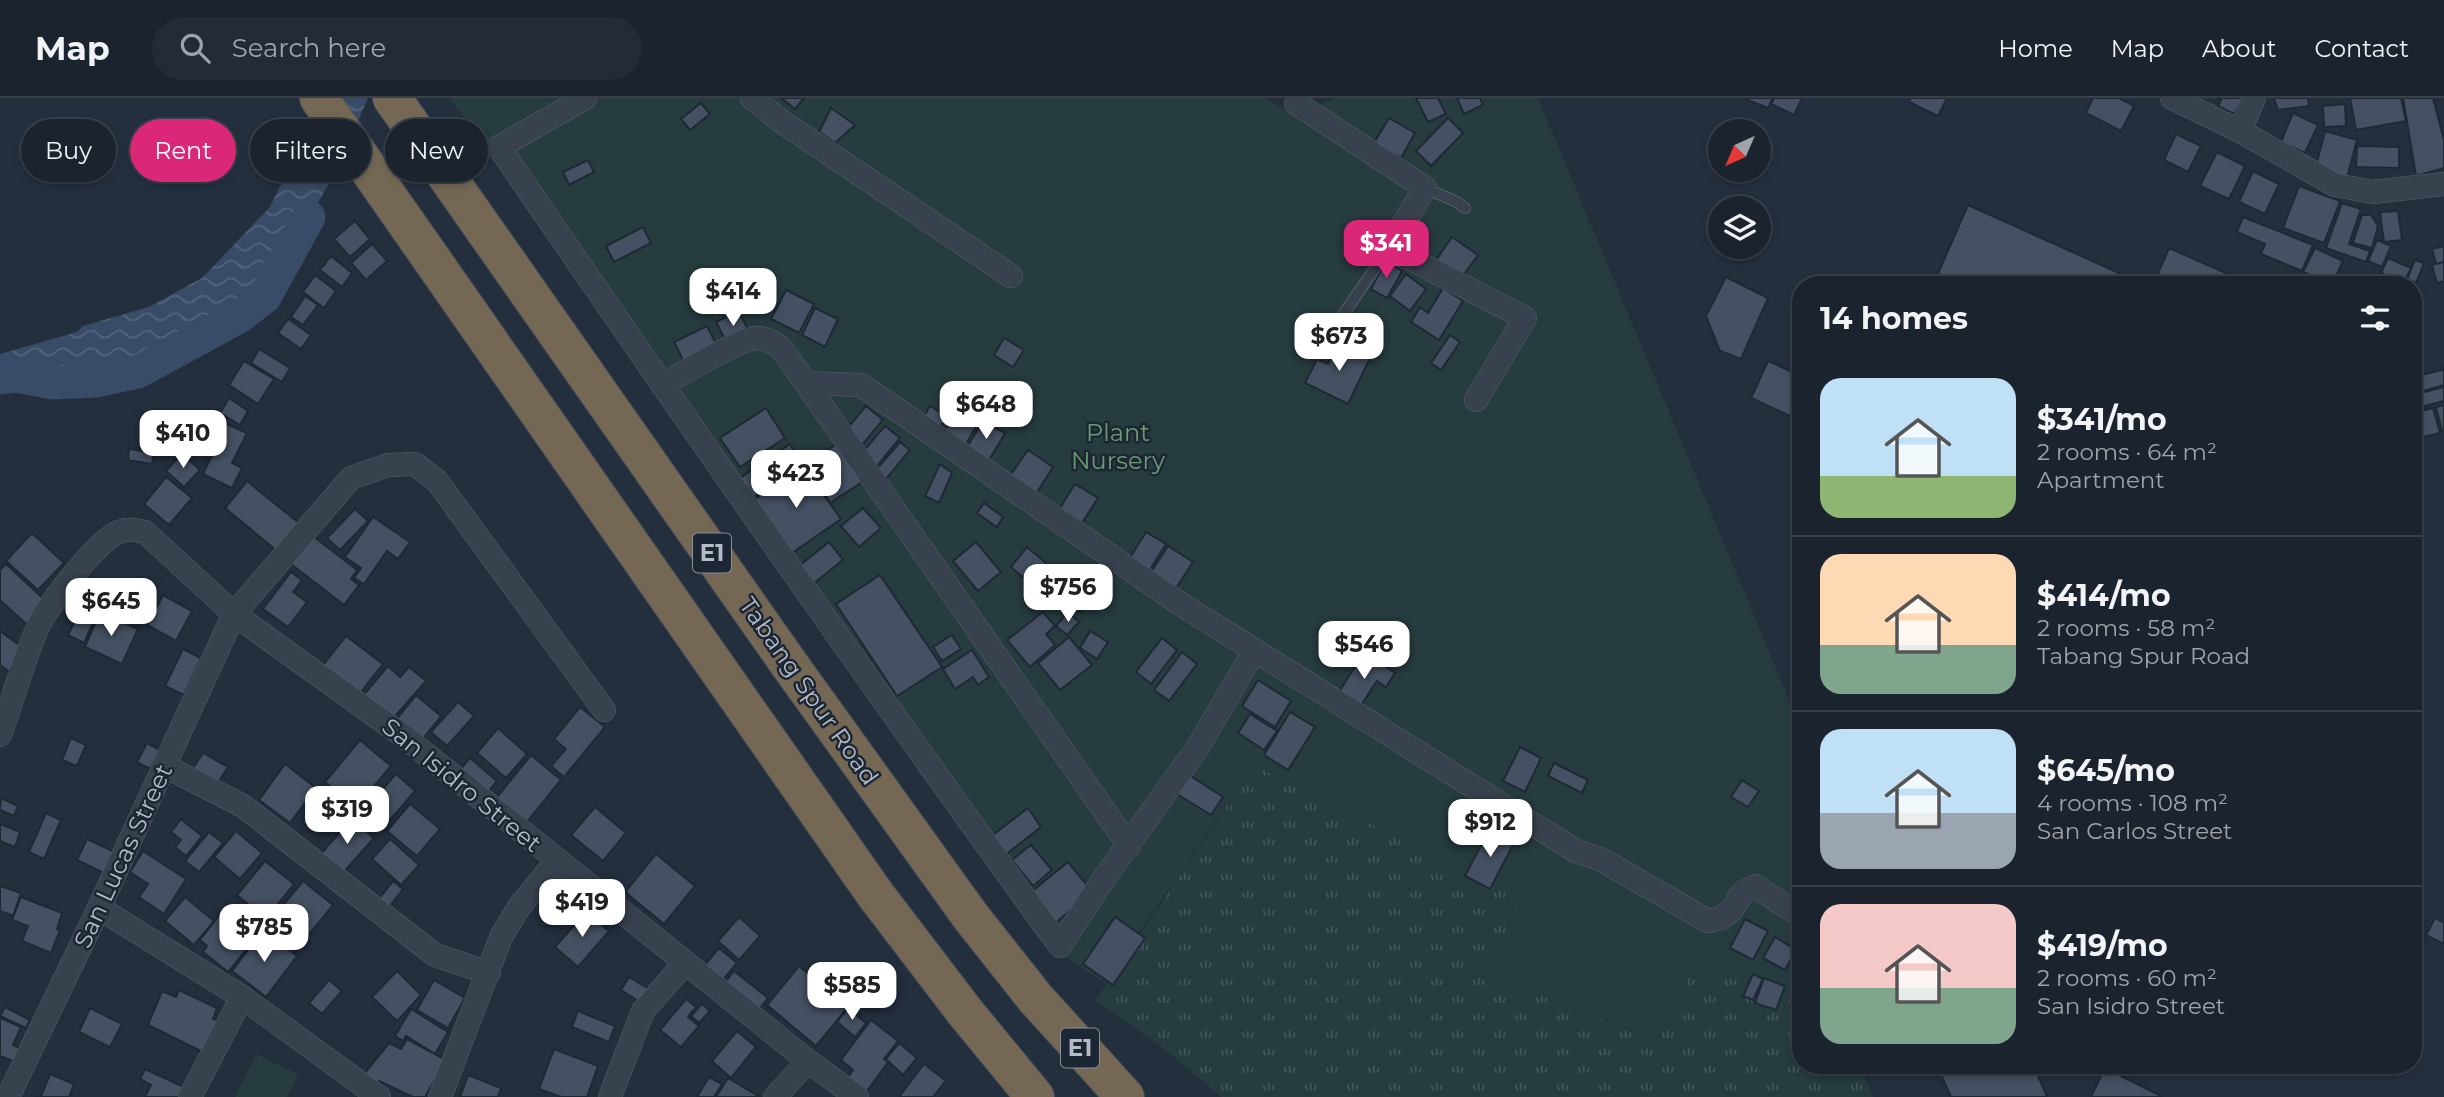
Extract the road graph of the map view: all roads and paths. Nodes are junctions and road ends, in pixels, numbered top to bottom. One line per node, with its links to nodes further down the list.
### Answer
1 (319, 98): 38 (highway, E1)
2 (392, 98): 39 (highway, Tabang Spur Road / E1)
3 (584, 98): 16 (street)
4 (752, 98): 13 (street)
5 (2172, 98): 8 (street)
6 (2253, 98): 8 (street)
7 (1297, 100): 10 (street)
8 (2240, 131): 9 (street)
9 (2444, 184)
10 (1425, 188): 11 (lane); 12 (street)
11 (1465, 208)
12 (1387, 251): 14 (lane); 17 (street)
13 (1011, 276)
14 (1331, 332)
15 (806, 383): 16 (street); 19 (street); 23 (street)
16 (662, 385): 23 (street)
17 (1476, 400)
18 (234, 614): 20 (street, San Lucas Street); 21 (street, San Isidro Street); 22 (street, San Lucas Street); 24 (street, San Isidro Street)
19 (1254, 651): 23 (street); 26 (street)
20 (604, 710)
21 (0, 734)
22 (165, 766): 25 (street, San Lucas Street); 28 (street)
23 (1129, 846)
24 (557, 860): 27 (street, San Isidro Street); 28 (street)
25 (99, 908): 29 (street); 31 (street, San Lucas Street)
26 (1792, 910)
27 (685, 963): 30 (street, San Isidro Street); 35 (street)
28 (489, 973): 34 (street)
29 (242, 997): 32 (street); 33 (street)
30 (808, 1061): 36 (street); 37 (street, San Isidro Street)
31 (8, 1097)
32 (190, 1097)
33 (379, 1097)
34 (440, 1097)
35 (610, 1097)
36 (775, 1097)
37 (857, 1097)
38 (1035, 1097)
39 (1125, 1097)

